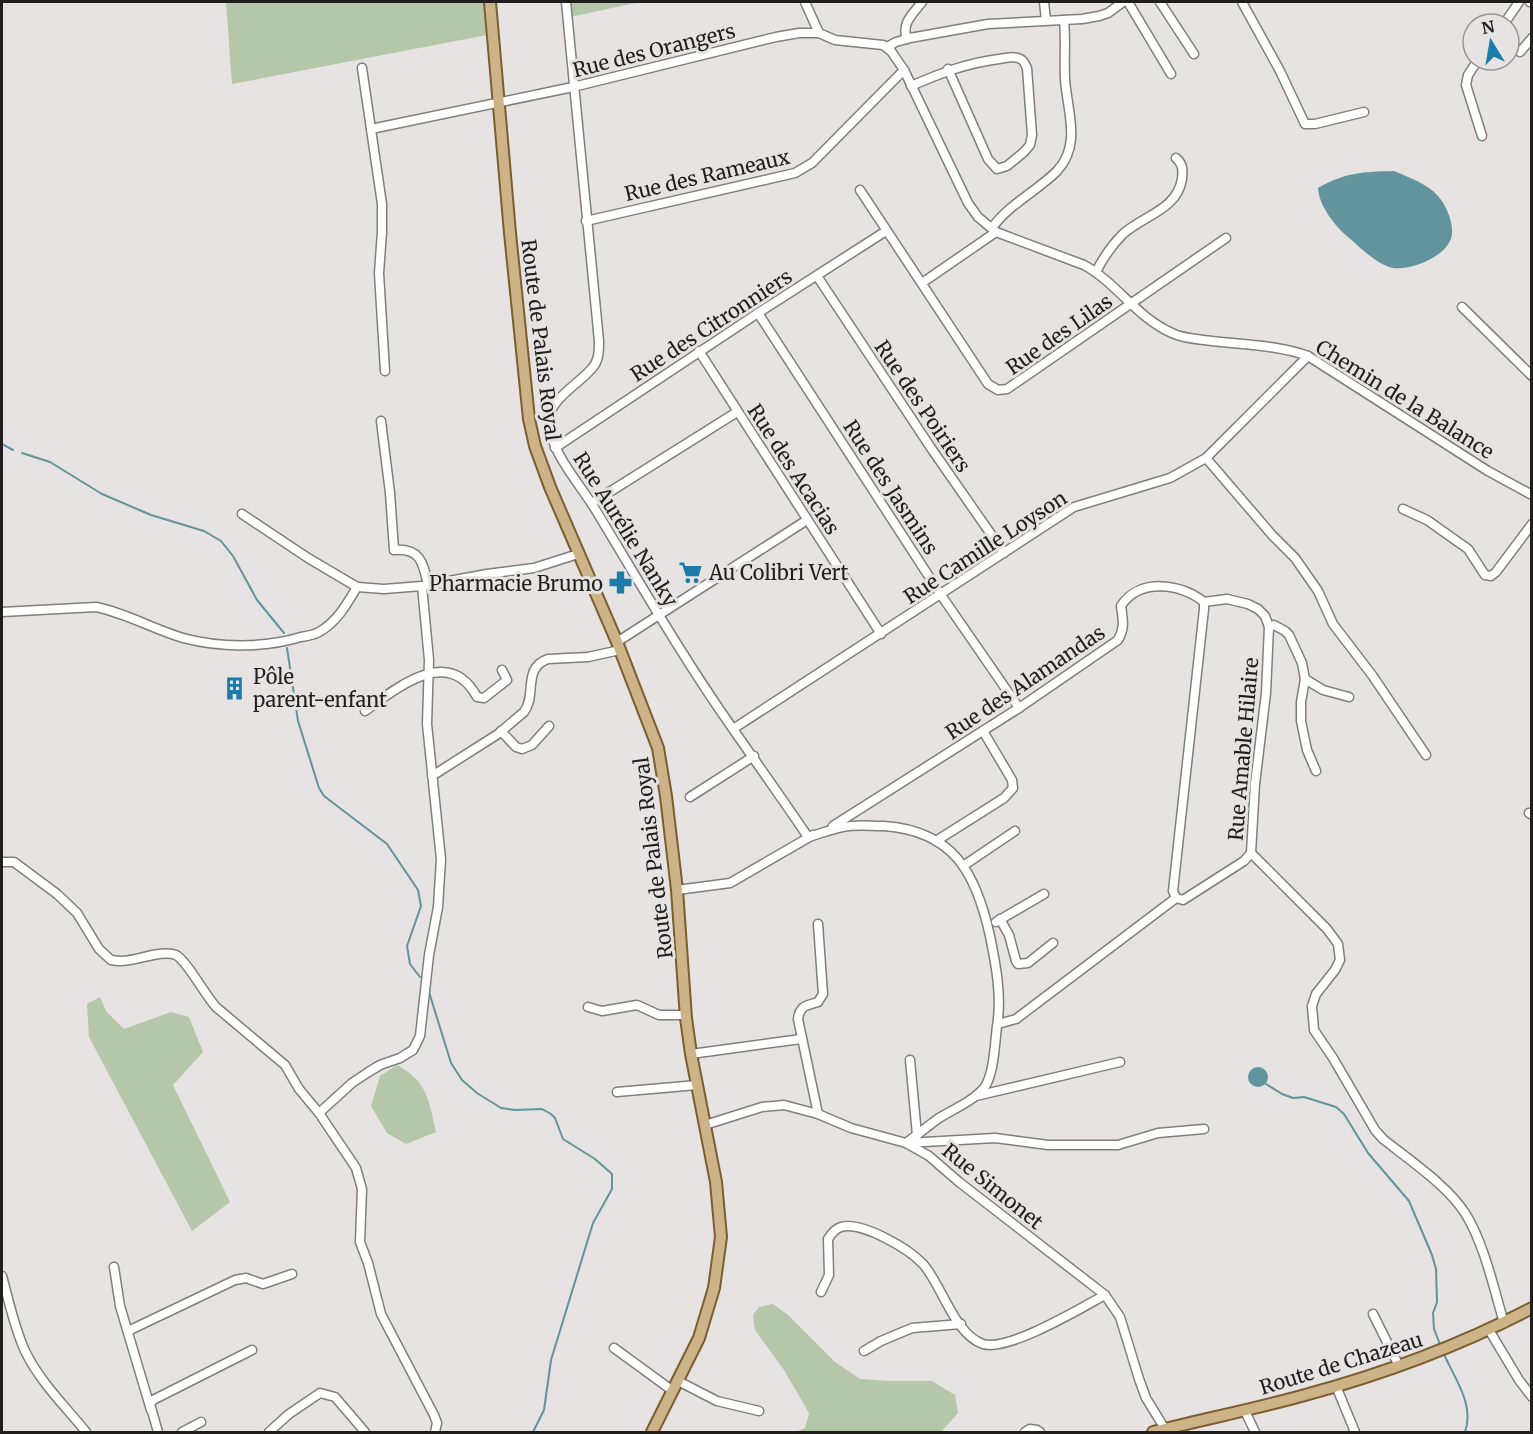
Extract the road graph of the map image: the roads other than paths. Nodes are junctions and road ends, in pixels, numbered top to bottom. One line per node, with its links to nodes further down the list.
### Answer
1 (490, 2): 25 (main road, Route de Palais Royal)
2 (566, 2): 24 (street, Rue Aurélie Nanky)
3 (805, 2): 12 (street)
4 (922, 2): 14 (street)
5 (1044, 2): 10 (street)
6 (1123, 2): 11 (street)
7 (1128, 2): 22 (street)
8 (1160, 2): 17 (street)
9 (1242, 2): 26 (street)
10 (1046, 20): 11 (street); 14 (street)
11 (1064, 20): 32 (street)
12 (819, 33): 15 (street); 24 (street, Rue des Orangers)
13 (1532, 38): 16 (street)
14 (907, 39): 15 (street)
15 (887, 47): 20 (street, Chemin de la Balance)
16 (1521, 51)
17 (1194, 54)
18 (362, 69): 27 (street)
19 (948, 69): 19 (street); 23 (street)
20 (904, 70): 23 (street, Chemin de la Balance); 31 (street, Rue des Rameaux)
21 (1470, 72): 28 (street)
22 (1171, 74)
23 (911, 86): 32 (street, Chemin de la Balance)
24 (573, 87): 25 (street, Rue des Orangers); 31 (street, Rue Aurélie Nanky)
25 (498, 104): 27 (street, Rue des Orangers); 56 (main road, Route de Palais Royal)
26 (1364, 112)
27 (371, 129): 43 (street)
28 (1482, 136)
29 (1176, 158): 35 (street)
30 (860, 190): 33 (street)
31 (586, 221): 47 (street, Rue Aurélie Nanky)
32 (994, 230): 35 (street, Chemin de la Balance); 37 (street)
33 (886, 231): 36 (street, Rue des Citronniers); 37 (street)
34 (1226, 238): 38 (street, Rue des Lilas)
35 (1096, 272): 38 (street, Chemin de la Balance)
36 (817, 276): 40 (street, Rue des Citronniers); 55 (street, Rue des Poiriers)
37 (922, 283): 38 (street, Rue des Lilas)
38 (1130, 305): 42 (street, Chemin de la Balance)
39 (1462, 307): 44 (street)
40 (758, 313): 41 (street, Rue des Citronniers); 59 (street, Rue des Jasmins)
41 (699, 351): 45 (street, Rue des Acacias); 47 (street, Rue des Citronniers)
42 (1308, 356): 48 (street, Rue Camille Loyson); 49 (street, Chemin de la Balance)
43 (385, 371)
44 (1532, 376)
45 (737, 412): 50 (street); 53 (street, Rue des Acacias)
46 (381, 422): 57 (street)
47 (555, 448): 50 (street, Rue Aurélie Nanky)
48 (1206, 458): 55 (street, Rue Camille Loyson); 76 (street)
49 (1532, 495)
50 (592, 503): 62 (street, Rue Aurélie Nanky)
51 (1403, 509): 54 (street)
52 (242, 513): 58 (street)
53 (807, 520): 62 (street); 64 (street, Rue des Acacias)
54 (1532, 524)
55 (1004, 553): 59 (street, Rue Camille Loyson)
56 (578, 554): 57 (street); 65 (main road, Route de Palais Royal)
57 (425, 585): 58 (street); 67 (street)
58 (357, 587): 61 (street)
59 (941, 595): 64 (street, Rue Camille Loyson); 70 (street, Rue des Jasmins)
60 (1203, 602): 63 (street); 70 (street, Rue des Alamandas); 89 (street)
61 (2, 612)
62 (660, 616): 65 (street); 73 (street, Rue Aurélie Nanky)
63 (1269, 627): 68 (street); 84 (street, Rue Amable Hilaire)
64 (881, 634): 73 (street, Rue Camille Loyson)
65 (619, 646): 74 (street); 87 (main road, Route de Palais Royal)
66 (502, 670): 67 (street)
67 (428, 673): 71 (street); 79 (street)
68 (1305, 679): 69 (street); 78 (street)
69 (1349, 697)
70 (1019, 708): 75 (street, Rue des Alamandas)
71 (365, 711)
72 (549, 726): 74 (street)
73 (733, 729): 77 (street, Rue Aurélie Nanky)
74 (501, 731): 79 (street)
75 (983, 731): 82 (street, Rue des Alamandas); 83 (street)
76 (1426, 755)
77 (753, 756): 80 (street); 82 (street, Rue Aurélie Nanky)
78 (1317, 771)
79 (432, 776): 104 (street)
80 (690, 797)
81 (1015, 831): 86 (street)
82 (808, 837): 83 (street); 87 (street, Rue des Alamandas)
83 (936, 841): 86 (street)
84 (1251, 853): 89 (street, Rue Amable Hilaire); 117 (street)
85 (2, 862): 104 (street)
86 (963, 866): 92 (street)
87 (677, 890): 95 (main road, Route de Palais Royal)
88 (1044, 894): 90 (street)
89 (1174, 894): 96 (street)
90 (1000, 919): 92 (street); 93 (street)
91 (818, 924): 97 (street)
92 (988, 926): 96 (street)
93 (1053, 943)
94 (588, 1007): 95 (street)
95 (686, 1015): 98 (main road, Route de Palais Royal)
96 (998, 1024): 103 (street)
97 (801, 1039): 98 (street); 105 (street)
98 (691, 1054): 101 (main road, Route de Palais Royal)
99 (910, 1060): 108 (street)
100 (1120, 1062): 103 (street)
101 (697, 1085): 102 (street); 106 (main road, Route de Palais Royal)
102 (617, 1092)
103 (976, 1096): 108 (street)
104 (319, 1113): 139 (street)
105 (818, 1114): 106 (street, Rue Simonet); 109 (street, Rue Simonet)
106 (705, 1125): 125 (main road, Route de Palais Royal)
107 (1204, 1129): 109 (street)
108 (917, 1135): 109 (street)
109 (906, 1143): 114 (street, Rue Simonet)
110 (114, 1267): 120 (street)
111 (291, 1274): 120 (street)
112 (2, 1276): 134 (street)
113 (821, 1292): 118 (street)
114 (1106, 1296): 118 (street); 132 (street, Rue Simonet)
115 (1532, 1308): 117 (main road, Route de Chazeau)
116 (1373, 1314): 124 (street)
117 (1504, 1323): 119 (main road, Route de Chazeau)
118 (961, 1324): 123 (street)
119 (1489, 1330): 124 (main road, Route de Chazeau); 127 (street)
120 (128, 1331): 128 (street)
121 (614, 1348): 125 (street)
122 (252, 1350): 128 (street)
123 (864, 1351)
124 (1399, 1366): 126 (main road, Route de Chazeau)
125 (675, 1386): 129 (street); 140 (main road, Route de Palais Royal)
126 (1336, 1386): 130 (main road, Route de Chazeau); 145 (street)
127 (1532, 1397)
128 (151, 1410): 135 (street)
129 (759, 1411)
130 (1245, 1411): 133 (main road, Route de Chazeau); 144 (street)
131 (201, 1422): 136 (street)
132 (1165, 1429): 133 (main road, Route de Chazeau); 143 (main road, Route de Chazeau)
133 (1178, 1430)
134 (86, 1432)
135 (158, 1432)
136 (182, 1432)
137 (269, 1432): 138 (street)
138 (365, 1432)
139 (435, 1432)
140 (652, 1432)
141 (1025, 1432): 142 (street)
142 (1040, 1432)
143 (1153, 1432)
144 (1255, 1432)
145 (1355, 1432)

